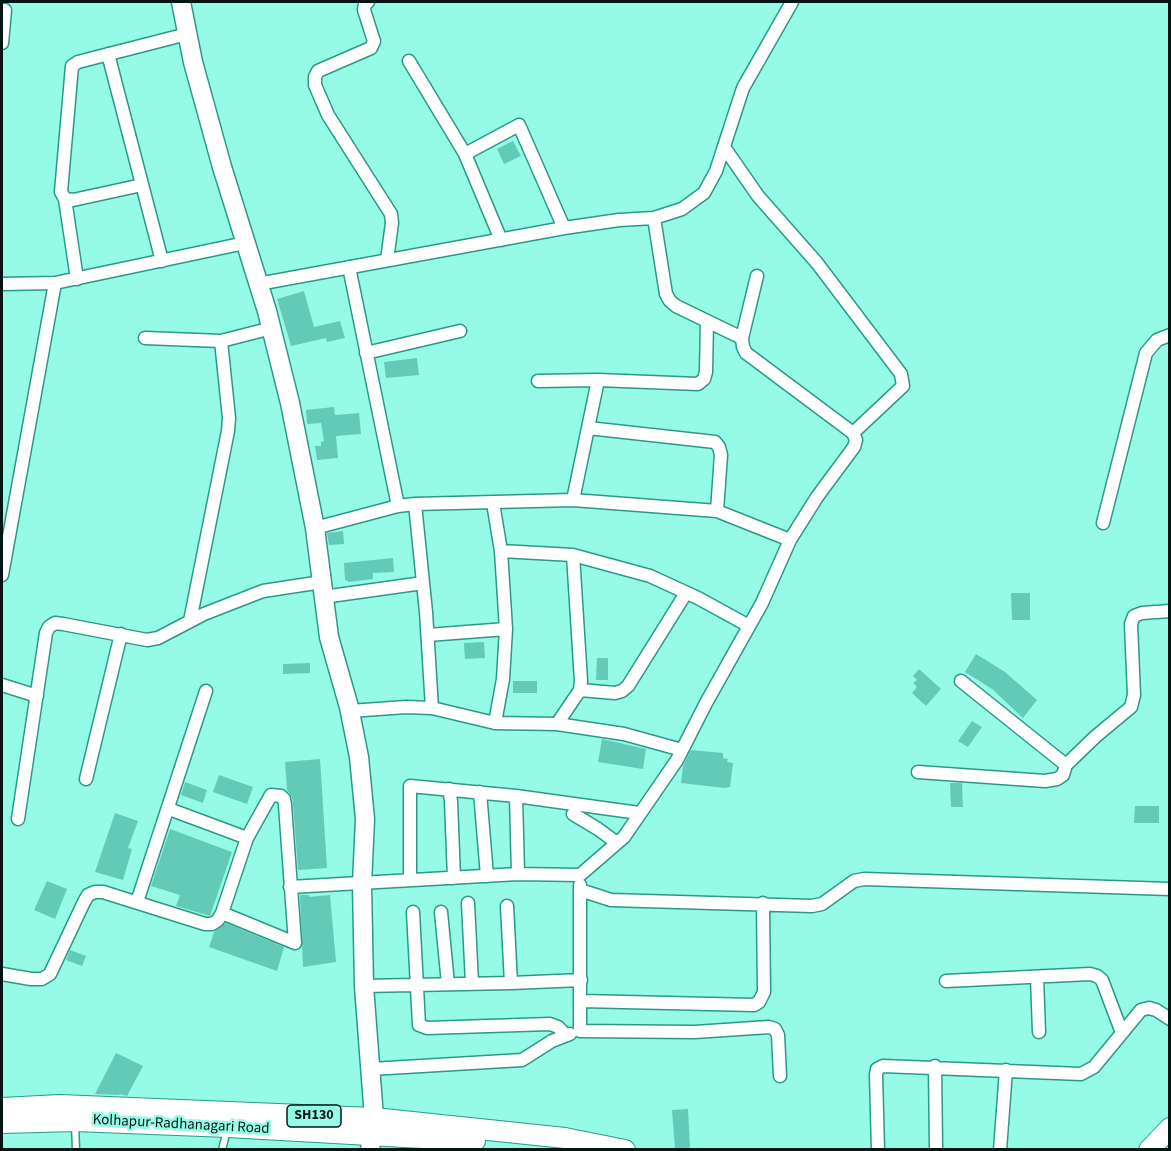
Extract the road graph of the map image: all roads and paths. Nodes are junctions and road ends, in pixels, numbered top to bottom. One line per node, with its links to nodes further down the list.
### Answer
1 (181, 2): 5 (street)
2 (368, 2): 17 (street)
3 (792, 2): 9 (street)
4 (5, 10): 6 (street)
5 (188, 34): 7 (street); 16 (street)
6 (2, 43)
7 (108, 54): 11 (street); 12 (street)
8 (408, 61): 10 (street)
9 (724, 147): 13 (street); 36 (street)
10 (465, 154): 14 (street); 15 (street)
11 (142, 185): 12 (street); 18 (street)
12 (65, 199): 21 (street)
13 (654, 218): 14 (street); 25 (street)
14 (564, 228): 15 (street)
15 (501, 240): 17 (street)
16 (245, 243): 18 (street); 24 (street)
17 (387, 260): 19 (street)
18 (162, 261): 21 (street)
19 (349, 267): 24 (street); 32 (street)
20 (757, 276): 30 (street)
21 (77, 279): 22 (street)
22 (55, 283): 23 (street); 47 (street)
23 (2, 284)
24 (258, 284): 26 (street)
25 (707, 321): 30 (street); 33 (street)
26 (272, 328): 31 (street); 43 (street)
27 (460, 331): 32 (street)
28 (1170, 335): 42 (street)
29 (145, 338): 31 (street)
30 (742, 338): 36 (street)
31 (221, 341): 52 (street)
32 (366, 353): 40 (street)
33 (598, 380): 34 (street); 35 (street)
34 (538, 381)
35 (588, 428): 37 (street); 41 (street)
36 (853, 433): 44 (street)
37 (573, 500): 38 (street); 41 (street)
38 (493, 502): 39 (street); 45 (street)
39 (415, 504): 40 (street); 48 (street)
40 (398, 506): 43 (street)
41 (717, 511): 44 (street)
42 (1103, 523)
43 (315, 528): 49 (street)
44 (790, 540): 53 (street)
45 (501, 551): 46 (street); 54 (street)
46 (573, 555): 50 (street); 59 (street)
47 (2, 575)
48 (423, 583): 49 (street); 56 (street)
49 (322, 589): 52 (street); 63 (street)
50 (686, 592): 53 (street); 59 (street)
51 (1170, 611): 67 (street)
52 (190, 621): 55 (street)
53 (749, 626): 66 (street)
54 (506, 629): 56 (street); 64 (street)
55 (121, 634): 61 (street); 69 (street)
56 (428, 635): 62 (street)
57 (961, 681): 67 (street)
58 (2, 685): 61 (street)
59 (580, 690): 65 (street)
60 (206, 691): 73 (street)
61 (37, 696): 76 (street)
62 (432, 708): 63 (street); 64 (street)
63 (350, 711): 84 (street)
64 (495, 723): 65 (street)
65 (557, 724): 66 (street)
66 (682, 750): 74 (street)
67 (1066, 765): 68 (street)
68 (918, 772)
69 (86, 779)
70 (480, 792): 71 (street); 72 (street); 81 (street)
71 (450, 795): 82 (street); 83 (street)
72 (516, 796): 74 (street); 79 (street)
73 (169, 808): 77 (street); 88 (street)
74 (639, 813): 78 (street)
75 (573, 814): 78 (street)
76 (18, 819)
77 (247, 838): 85 (street); 94 (street)
78 (617, 843): 80 (street)
79 (518, 874): 80 (street); 81 (street)
80 (580, 875): 87 (street)
81 (487, 876): 82 (street)
82 (454, 878): 83 (street)
83 (410, 880): 84 (street)
84 (362, 884): 85 (street); 103 (street)
85 (290, 886): 94 (street)
86 (1170, 889): 90 (street)
87 (580, 890): 90 (street); 97 (street)
88 (137, 902): 94 (street); 95 (street)
89 (468, 903): 99 (street)
90 (763, 903): 104 (street)
91 (507, 906): 101 (street)
92 (413, 912): 102 (street)
93 (441, 912): 100 (street)
94 (222, 913)
95 (2, 974)
96 (1037, 978): 98 (street); 107 (street); 108 (street)
97 (581, 980): 101 (street); 104 (street)
98 (946, 981)
99 (472, 983): 100 (street); 101 (street)
100 (448, 984): 102 (street)
101 (511, 984)
102 (417, 985): 103 (street); 109 (street)
103 (364, 986): 111 (street)
104 (581, 1001): 106 (street)
105 (1170, 1018): 108 (street)
106 (580, 1031): 109 (street); 113 (street)
107 (1038, 1032)
108 (1122, 1033): 112 (street)
109 (566, 1035): 111 (street)
110 (935, 1066): 112 (street); 120 (street); 125 (street)
111 (371, 1069): 119 (street)
112 (1006, 1070): 126 (street)
113 (780, 1077)
114 (2, 1108): 115 (main road, SH130)
115 (75, 1113): 116 (main road, Kolhapur-Radhanagari Road); 117 (main road, Kolhapur-Radhanagari Road); 119 (main road, SH130); 121 (lane)
116 (2, 1124)
117 (228, 1126): 119 (main road, Kolhapur-Radhanagari Road); 122 (lane)
118 (1170, 1128): 127 (main road)
119 (373, 1134): 123 (main road, Kolhapur-Radhanagari Road); 124 (main road, SH130)
120 (936, 1147)
121 (76, 1149)
122 (222, 1149)
123 (540, 1149)
124 (625, 1149)
125 (878, 1149)
126 (1000, 1149)
127 (1149, 1149)

